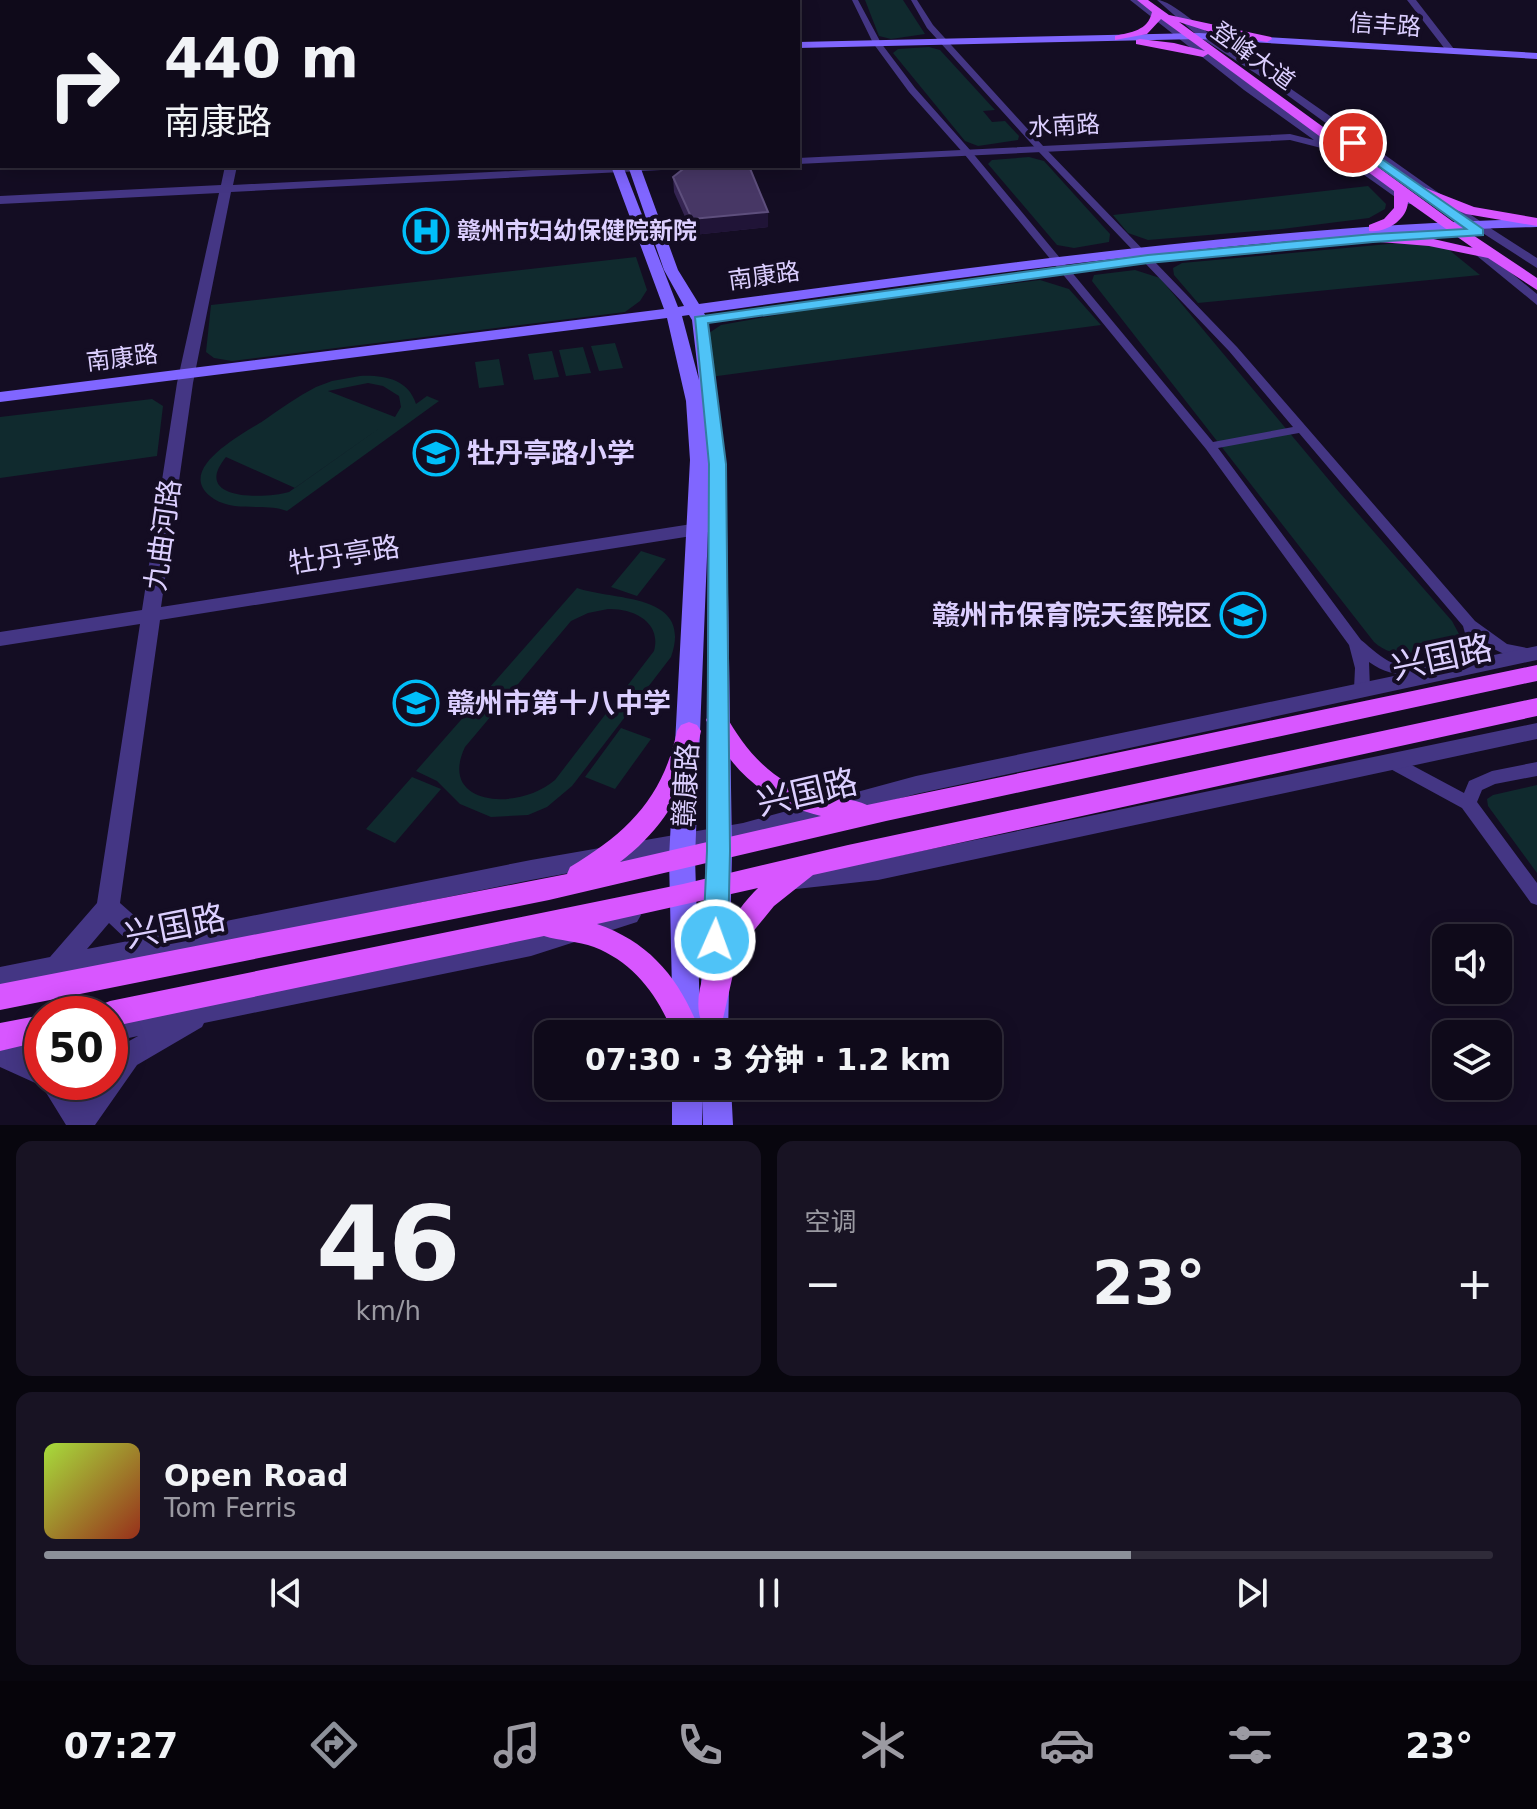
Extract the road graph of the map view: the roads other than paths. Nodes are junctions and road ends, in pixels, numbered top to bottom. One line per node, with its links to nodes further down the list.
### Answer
1 (855, 0): 14 (street)
2 (914, 0): 13 (street)
3 (1134, 0): 6 (street)
4 (1142, 0): 6 (main road, 登峰大道)
5 (1411, 0): 16 (street)
6 (1156, 8): 7 (main road, 登峰大道); 8 (street); 9 (main road); 10 (main road, 登峰大道)
7 (1172, 16): 8 (main road); 10 (main road, 登峰大道)
8 (1186, 22): 10 (street); 12 (main road)
9 (1119, 38): 10 (main road, 信丰路); 13 (main road, 信丰路)
10 (1197, 40): 11 (main road, 信丰路); 11 (main road); 12 (main road, 信丰路); 18 (main road, 登峰大道); 19 (street)
11 (1140, 42): 13 (main road, 信丰路)
12 (1267, 42): 16 (main road, 信丰路); 17 (main road, 信丰路); 18 (main road)
13 (946, 44): 14 (main road, 信丰路); 22 (street)
14 (879, 45): 15 (main road, 信丰路); 23 (street)
15 (800, 47)
16 (1451, 51): 17 (main road, 信丰路)
17 (1537, 58)
18 (1232, 61): 29 (main road, 登峰大道); 30 (main road, 登峰大道); 32 (street)
19 (1293, 121): 20 (street); 21 (street)
20 (1290, 137): 21 (street, 水南路); 22 (street, 水南路)
21 (1331, 147): 29 (street)
22 (1041, 149): 23 (street, 水南路); 37 (street)
23 (968, 153): 24 (street, 水南路); 40 (street)
24 (800, 161)
25 (230, 168): 28 (street, 九曲河路)
26 (609, 168): 28 (street)
27 (626, 168): 45 (main road, 赣康路)
28 (225, 190): 31 (street); 46 (street, 九曲河路)
29 (1399, 190): 34 (main road, 登峰大道); 36 (main road)
30 (1423, 191): 32 (main road); 34 (main road, 登峰大道)
31 (0, 200)
32 (1443, 201): 33 (main road); 34 (street)
33 (1537, 223): 34 (main road, 南康路)
34 (1463, 228): 35 (main road, 南康路); 36 (main road, 南康路); 38 (street); 39 (street); 41 (main road, 登峰大道); 42 (main road, 登峰大道)
35 (1537, 231)
36 (1374, 233): 37 (main road, 南康路); 38 (main road)
37 (1144, 255): 40 (main road, 南康路); 49 (street)
38 (1488, 256): 41 (main road); 44 (street)
39 (1537, 264)
40 (1061, 265): 45 (main road, 南康路); 50 (street)
41 (1513, 266): 43 (main road, 登峰大道)
42 (1537, 271)
43 (1537, 285)
44 (1537, 301)
45 (685, 317): 46 (main road, 南康路); 51 (main road, 赣康路); 59 (main road, 赣康路)
46 (186, 379): 47 (main road, 南康路); 48 (main road, 南康路); 52 (street, 九曲河路)
47 (0, 397)
48 (0, 403)
49 (1301, 429): 50 (street); 53 (street)
50 (1210, 446): 55 (street)
51 (698, 529): 52 (street, 牡丹亭路); 60 (main road, 赣康路)
52 (151, 615): 54 (street, 牡丹亭路); 76 (street, 九曲河路)
53 (1470, 625): 55 (street); 56 (street)
54 (0, 639)
55 (1356, 644): 57 (street)
56 (1535, 660): 57 (street); 66 (main road, 兴国路)
57 (1362, 689): 65 (street)
58 (1537, 707): 70 (main road)
59 (717, 720): 65 (main road); 67 (main road, 赣康路)
60 (689, 731): 68 (main road, 赣康路); 69 (main road)
61 (1537, 731): 62 (street)
62 (1391, 761): 64 (street); 71 (street)
63 (1537, 769): 64 (street)
64 (1468, 803): 74 (street)
65 (832, 808): 66 (main road); 67 (street)
66 (886, 811): 67 (main road, 兴国路)
67 (719, 844): 68 (main road, 兴国路); 73 (main road, 赣康路)
68 (682, 851): 69 (street); 72 (main road, 兴国路); 75 (main road, 赣康路)
69 (612, 855): 72 (main road); 79 (street)
70 (848, 856): 71 (main road); 73 (main road)
71 (787, 880): 73 (street); 87 (main road)
72 (549, 889): 82 (main road, 兴国路)
73 (717, 889): 75 (main road); 88 (main road, 赣康路)
74 (1537, 897)
75 (683, 898): 77 (main road); 78 (street); 86 (main road, 赣康路)
76 (108, 907): 79 (street); 80 (street)
77 (526, 927): 78 (main road); 83 (main road)
78 (578, 930): 84 (street); 85 (main road)
79 (152, 947): 80 (street)
80 (57, 966): 81 (street)
81 (0, 978)
82 (0, 997)
83 (128, 1010)
84 (209, 1010): 89 (street); 94 (street)
85 (682, 1020)
86 (687, 1020)
87 (713, 1020)
88 (713, 1020)
89 (128, 1026)
90 (24, 1032): 91 (main road)
91 (0, 1037)
92 (24, 1048): 93 (street)
93 (0, 1054): 95 (street)
94 (128, 1056)
95 (24, 1065)
96 (65, 1100): 100 (street)
97 (96, 1100): 100 (street)
98 (687, 1100): 101 (main road)
99 (717, 1100): 102 (main road)
100 (79, 1124)
101 (687, 1125)
102 (718, 1125)

